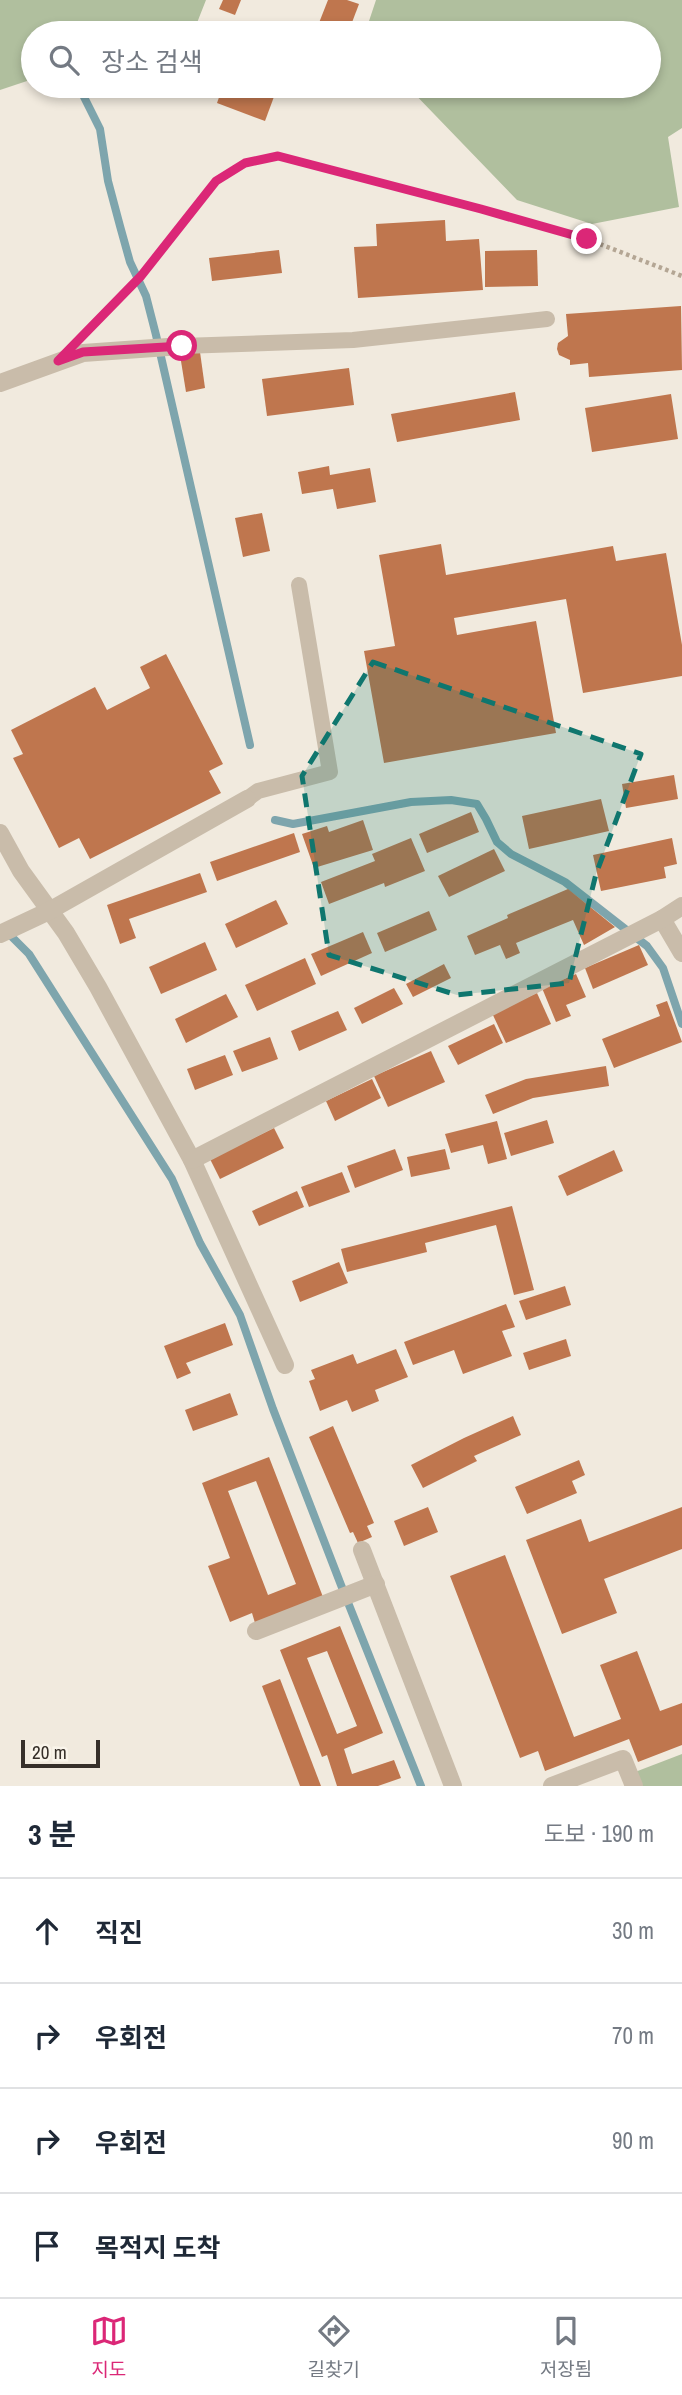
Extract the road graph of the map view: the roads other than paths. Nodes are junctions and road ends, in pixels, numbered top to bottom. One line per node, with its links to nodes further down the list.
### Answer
1 (547, 319): 2 (lane)
2 (182, 346): 3 (street)
3 (0, 383)
4 (299, 585): 5 (lane)
5 (247, 799): 8 (street)
6 (0, 833): 8 (street)
7 (682, 906): 9 (street)
8 (49, 911): 10 (street); 12 (street)
9 (662, 919): 11 (street); 12 (street)
10 (6, 931)
11 (682, 953)
12 (192, 1160): 13 (street)
13 (285, 1365)
14 (362, 1550): 15 (street)
15 (368, 1588): 16 (street); 17 (street)
16 (256, 1631)
17 (453, 1786)
18 (552, 1786): 19 (street)
19 (634, 1786)

